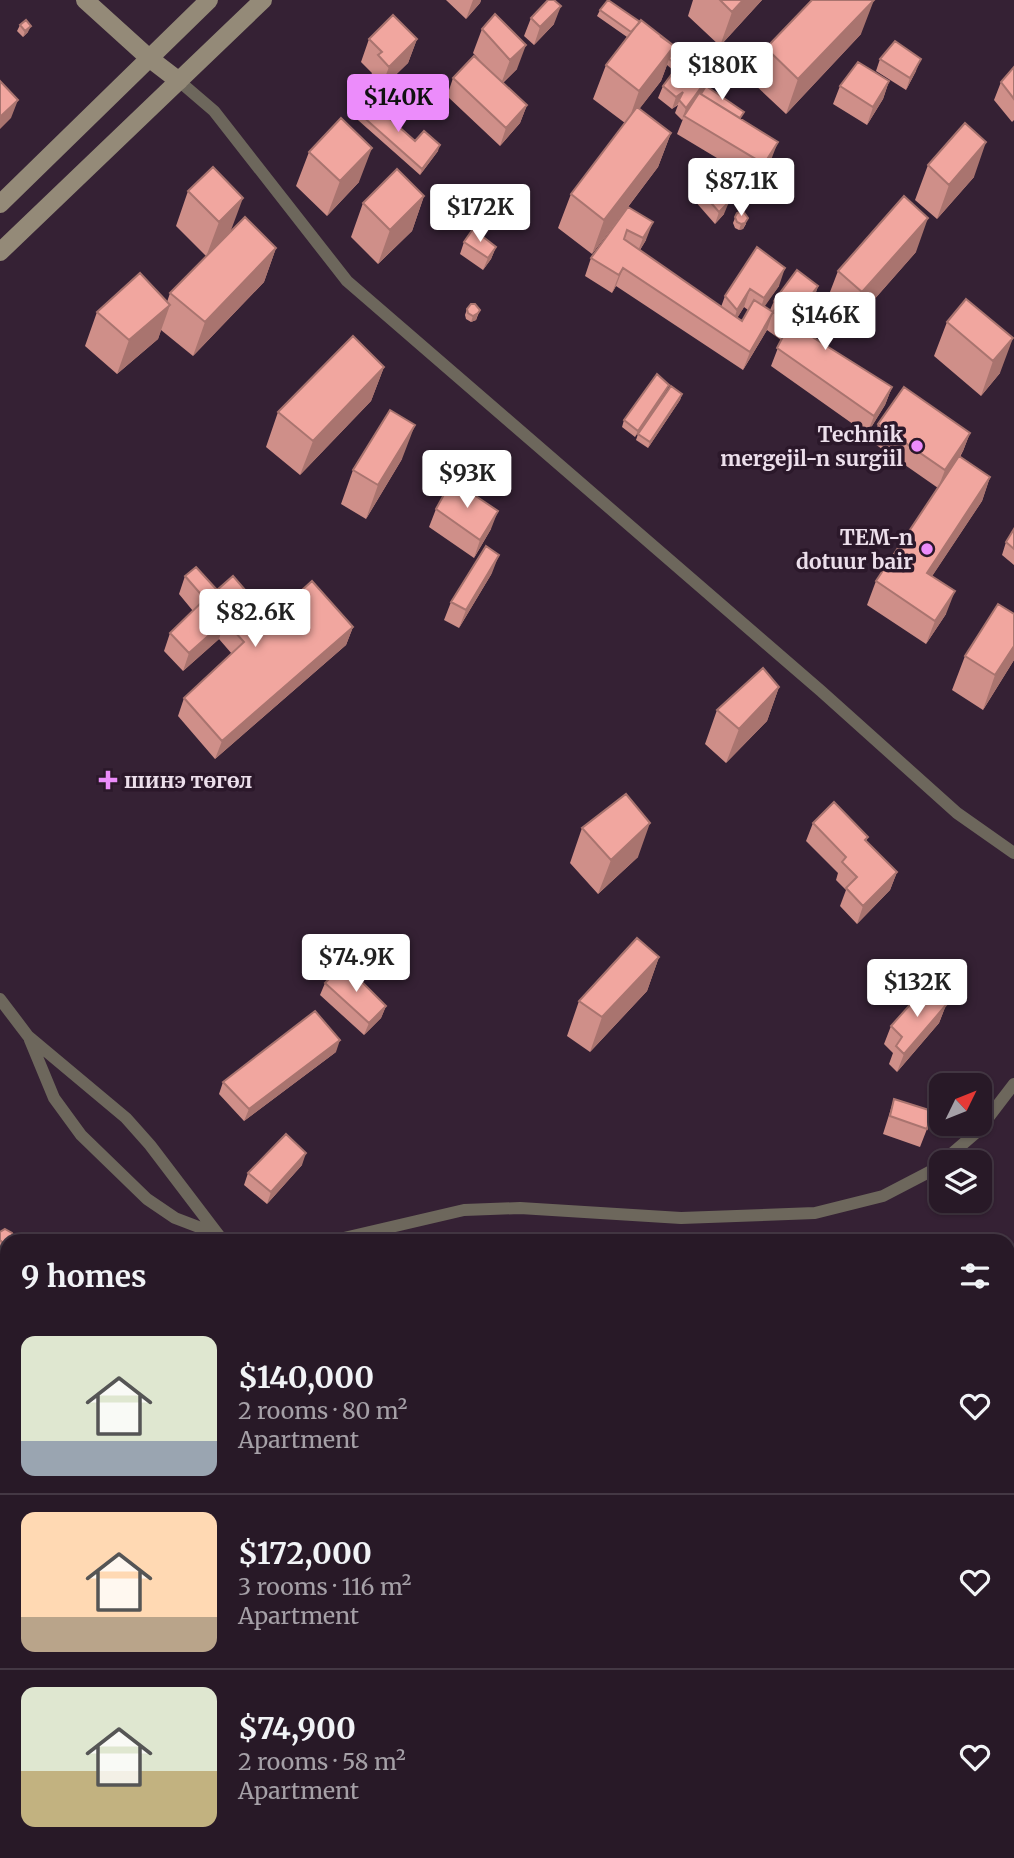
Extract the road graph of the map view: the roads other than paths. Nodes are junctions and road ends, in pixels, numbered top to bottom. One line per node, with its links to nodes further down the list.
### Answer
1 (85, 0): 4 (main road)
2 (209, 0): 4 (main road)
3 (263, 0): 5 (main road)
4 (149, 58): 5 (main road); 6 (main road)
5 (179, 81): 7 (main road); 8 (street)
6 (0, 204)
7 (0, 252)
8 (1014, 853)
9 (0, 999): 10 (street)
10 (28, 1036): 14 (street); 15 (street)
11 (1014, 1084): 12 (street)
12 (956, 1150)
13 (929, 1172): 16 (street)
14 (211, 1234)
15 (217, 1234)
16 (361, 1234)

